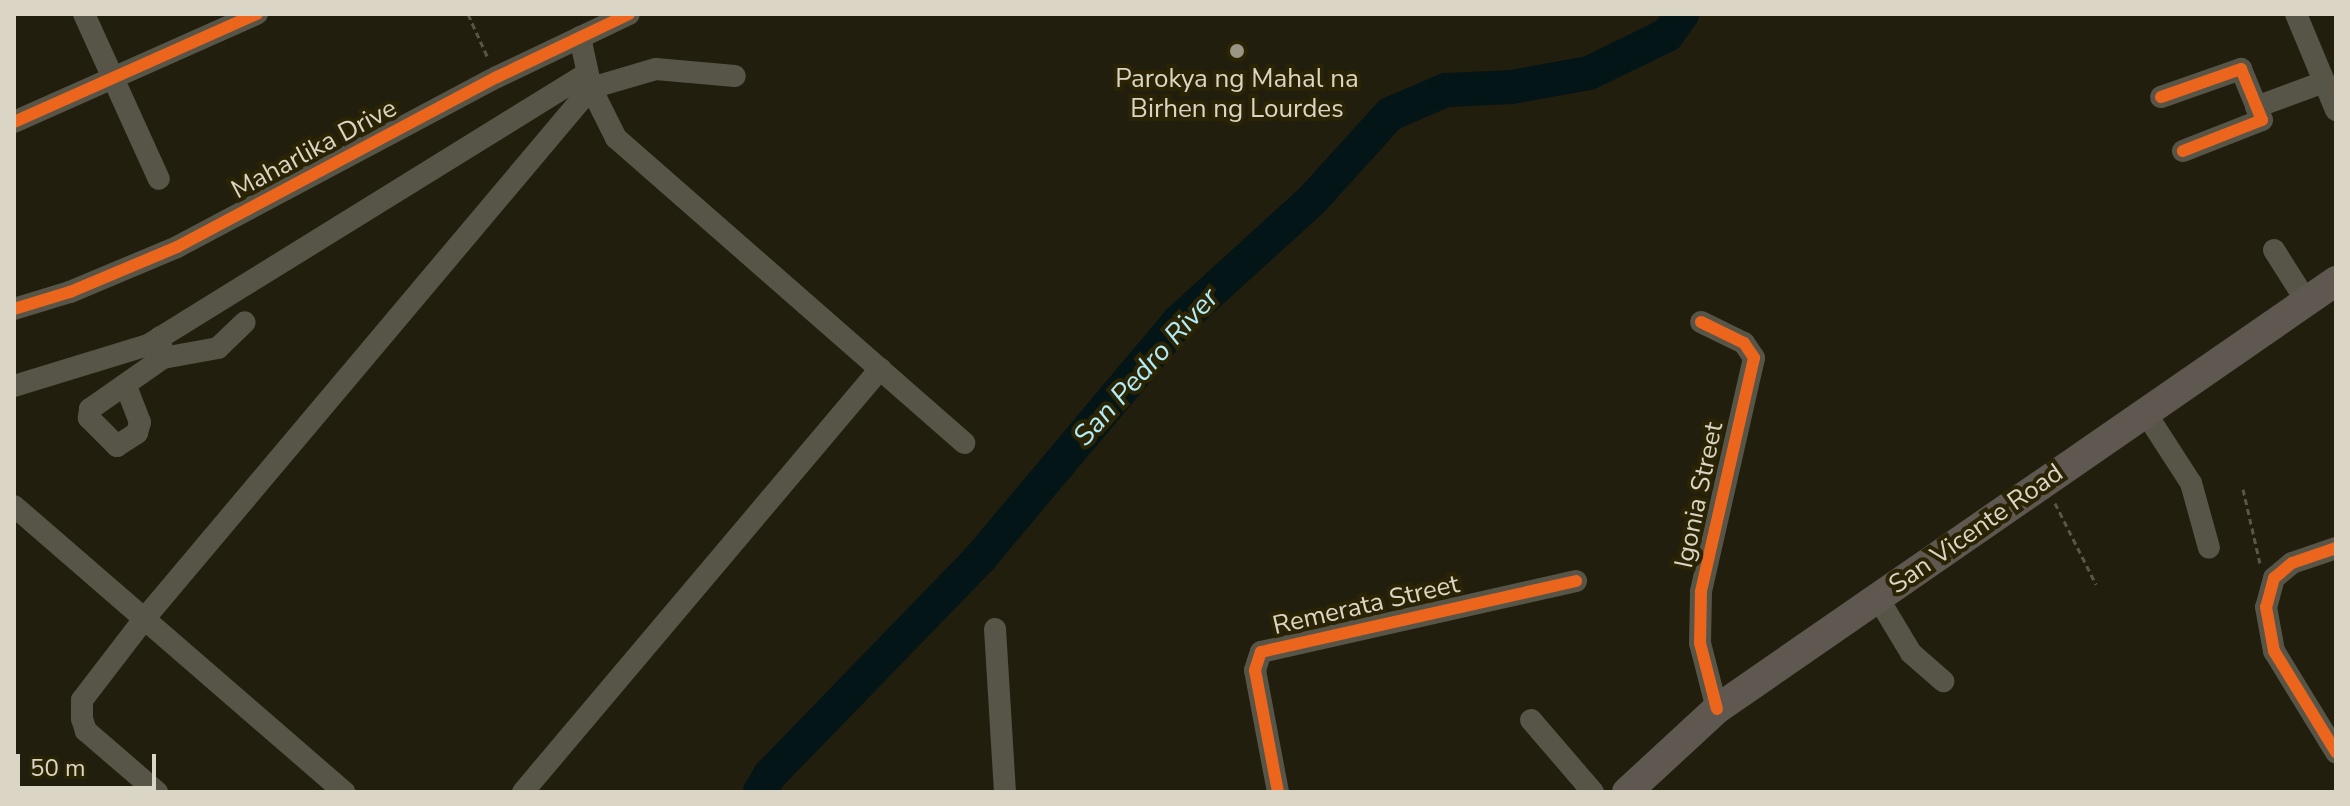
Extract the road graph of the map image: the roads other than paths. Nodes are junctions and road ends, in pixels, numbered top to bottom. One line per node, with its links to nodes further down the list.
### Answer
1 (84, 14): 7 (street)
2 (257, 14): 7 (street)
3 (629, 14): 5 (street, Maharlika Drive)
4 (2296, 14): 9 (street)
5 (580, 37): 8 (street); 19 (street, Maharlika Drive)
6 (735, 76): 8 (street)
7 (113, 78): 13 (street); 15 (street)
8 (589, 81): 22 (street); 23 (street); 33 (street)
9 (2324, 82): 11 (street); 12 (street)
10 (2161, 97): 11 (street)
11 (2256, 107): 14 (street)
12 (2336, 110)
13 (14, 122)
14 (2183, 151)
15 (159, 179)
16 (2274, 250): 18 (street)
17 (2336, 281): 18 (main road, San Vicente Road)
18 (2305, 299): 26 (main road, San Vicente Road)
19 (14, 309)
20 (245, 322): 22 (street)
21 (1701, 322): 36 (street, Igonia Street)
22 (162, 348): 24 (street); 25 (street)
23 (880, 369): 27 (street); 42 (street)
24 (14, 386)
25 (126, 386)
26 (2145, 412): 29 (street); 32 (main road, San Vicente Road)
27 (964, 443)
28 (14, 506): 33 (street)
29 (2209, 548)
30 (2336, 548): 38 (street)
31 (1576, 581): 44 (street, Remerata Street)
32 (1878, 598): 35 (street); 36 (main road, San Vicente Road)
33 (145, 618): 40 (street); 41 (street)
34 (995, 629): 43 (street)
35 (1943, 681)
36 (1717, 709): 39 (main road, San Vicente Road)
37 (1531, 720): 45 (street)
38 (2336, 752)
39 (1634, 790)
40 (157, 792)
41 (344, 792)
42 (523, 792)
43 (1005, 792)
44 (1278, 792)
45 (1593, 792)

